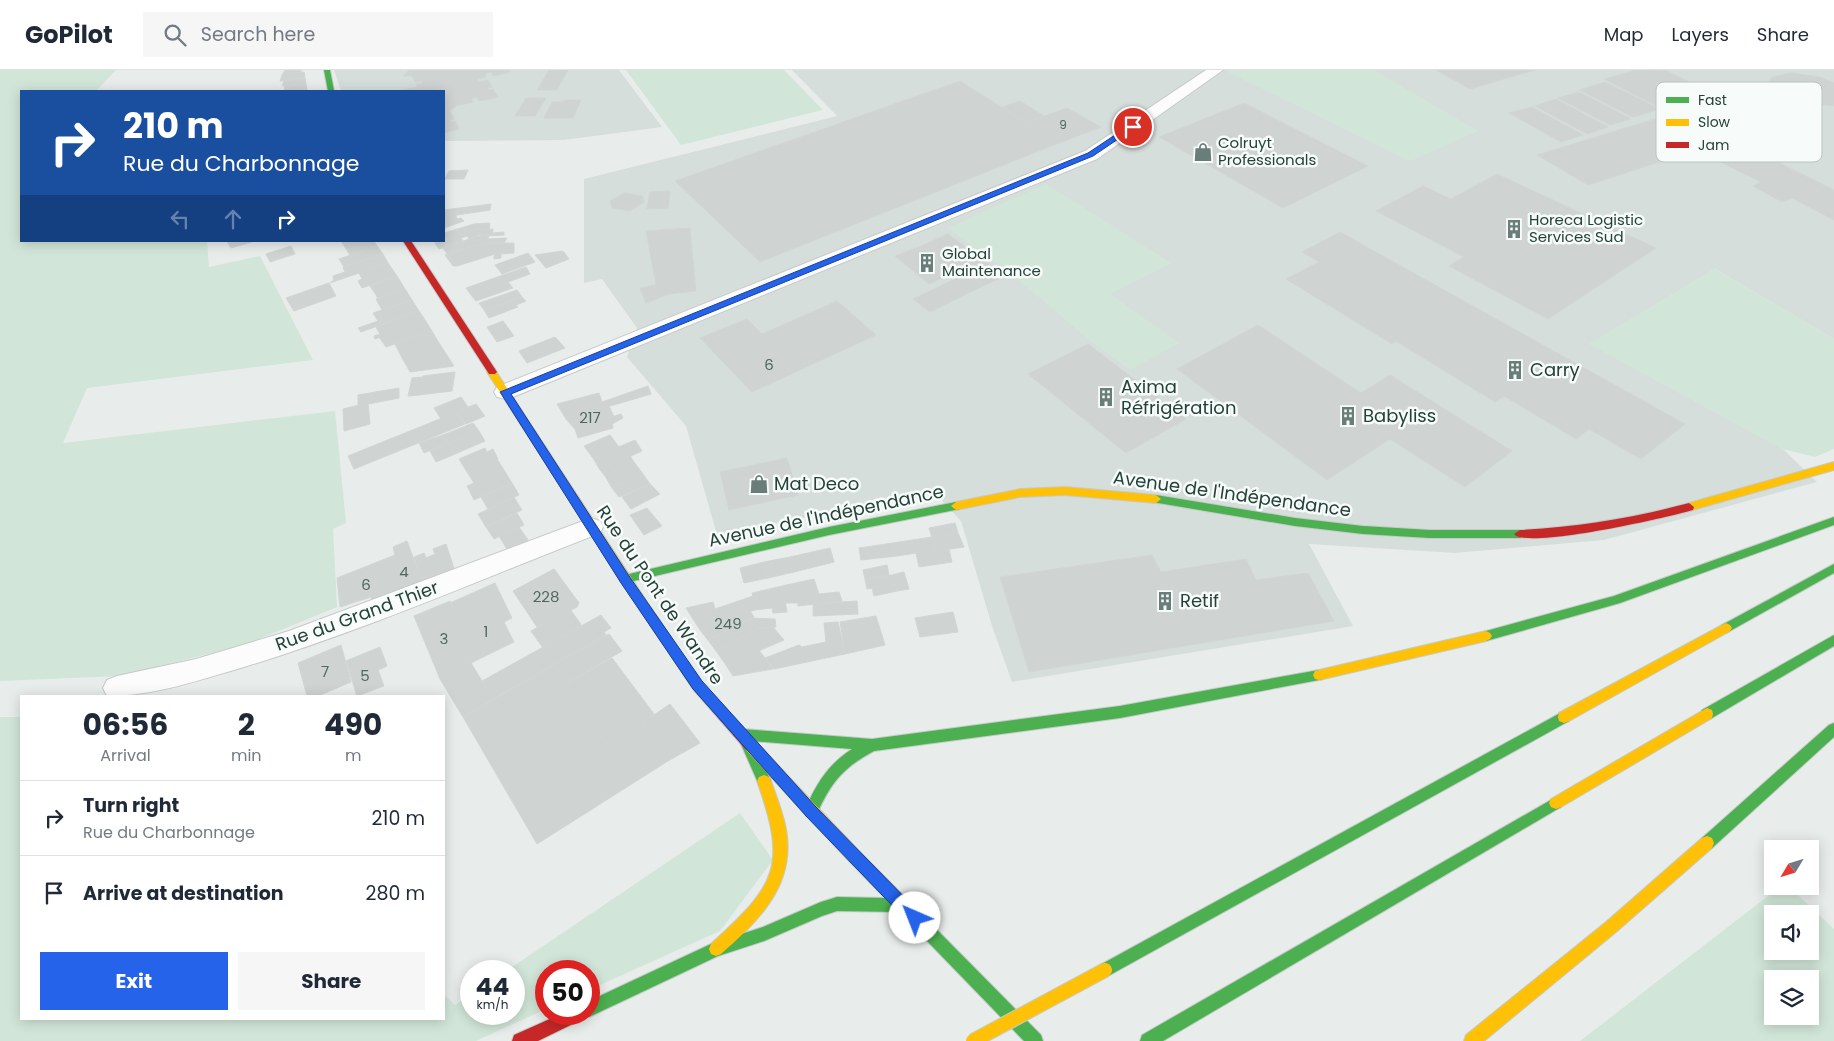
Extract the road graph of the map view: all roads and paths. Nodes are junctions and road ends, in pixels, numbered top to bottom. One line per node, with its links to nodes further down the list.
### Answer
1 (327, 70): 3 (main road)
2 (1216, 70): 5 (street)
3 (331, 90)
4 (408, 242): 5 (main road, Rue du Pont de Wandre)
5 (505, 392): 8 (main road, Rue du Pont de Wandre)
6 (1834, 466): 10 (main road, Avenue de l'Indépendance)
7 (1834, 522): 15 (main road)
8 (592, 527): 10 (main road, Rue du Pont de Wandre); 12 (street, Rue du Grand Thier)
9 (1834, 568): 22 (main road, bridge)
10 (625, 579): 14 (main road, Rue du Pont de Wandre)
11 (1834, 640): 24 (main road)
12 (118, 688)
13 (1834, 729): 25 (main road)
14 (743, 735): 15 (main road); 16 (main road, Rue du Pont de Wandre); 18 (main road)
15 (872, 745): 16 (main road)
16 (811, 812): 17 (main road, Rue du Pont de Wandre)
17 (903, 906): 18 (main road); 23 (main road, Rue du Pont de Wandre)
18 (716, 949): 19 (main road)
19 (600, 1004)
20 (554, 1025): 21 (main road)
21 (520, 1041)
22 (973, 1041)
23 (1035, 1041)
24 (1148, 1041)
25 (1472, 1041)

